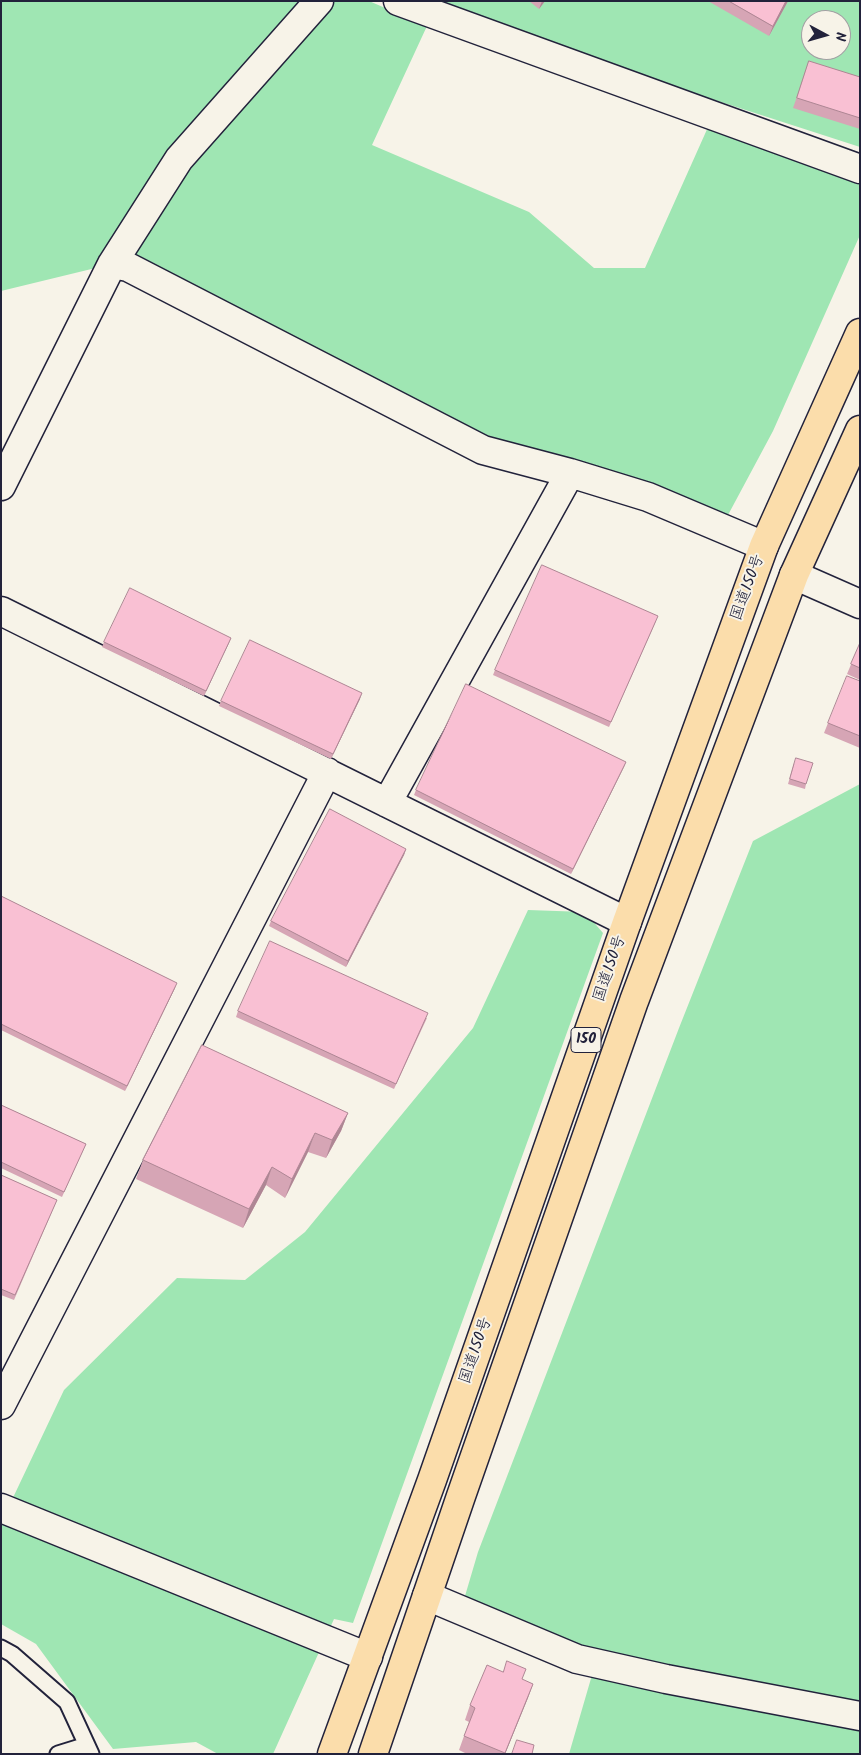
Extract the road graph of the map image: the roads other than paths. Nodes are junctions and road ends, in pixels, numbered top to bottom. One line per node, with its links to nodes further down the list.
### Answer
1 (319, 1): 4 (street)
2 (398, 1): 3 (street)
3 (860, 169)
4 (112, 264): 7 (street); 8 (street)
5 (860, 333): 9 (highway, 国道150号 / 150)
6 (860, 430): 10 (highway, 国道150号 / 150)
7 (570, 473): 9 (street); 14 (street)
8 (1, 486)
9 (764, 546): 15 (highway, 国道150号 / 150)
10 (794, 576): 11 (street); 18 (highway, 国道150号 / 150)
11 (860, 604)
12 (1, 611): 13 (street)
13 (327, 772): 14 (street); 16 (street)
14 (387, 803): 15 (street)
15 (627, 922): 20 (highway, 国道150号 / 150)
16 (1, 1405)
17 (1, 1508): 20 (street)
18 (427, 1596): 21 (street); 25 (highway, 国道150号 / 150)
19 (1, 1648): 22 (lane)
20 (368, 1657): 24 (highway, 国道150号 / 150)
21 (860, 1716)
22 (89, 1749): 23 (lane)
23 (58, 1754)
24 (332, 1754)
25 (373, 1754)

